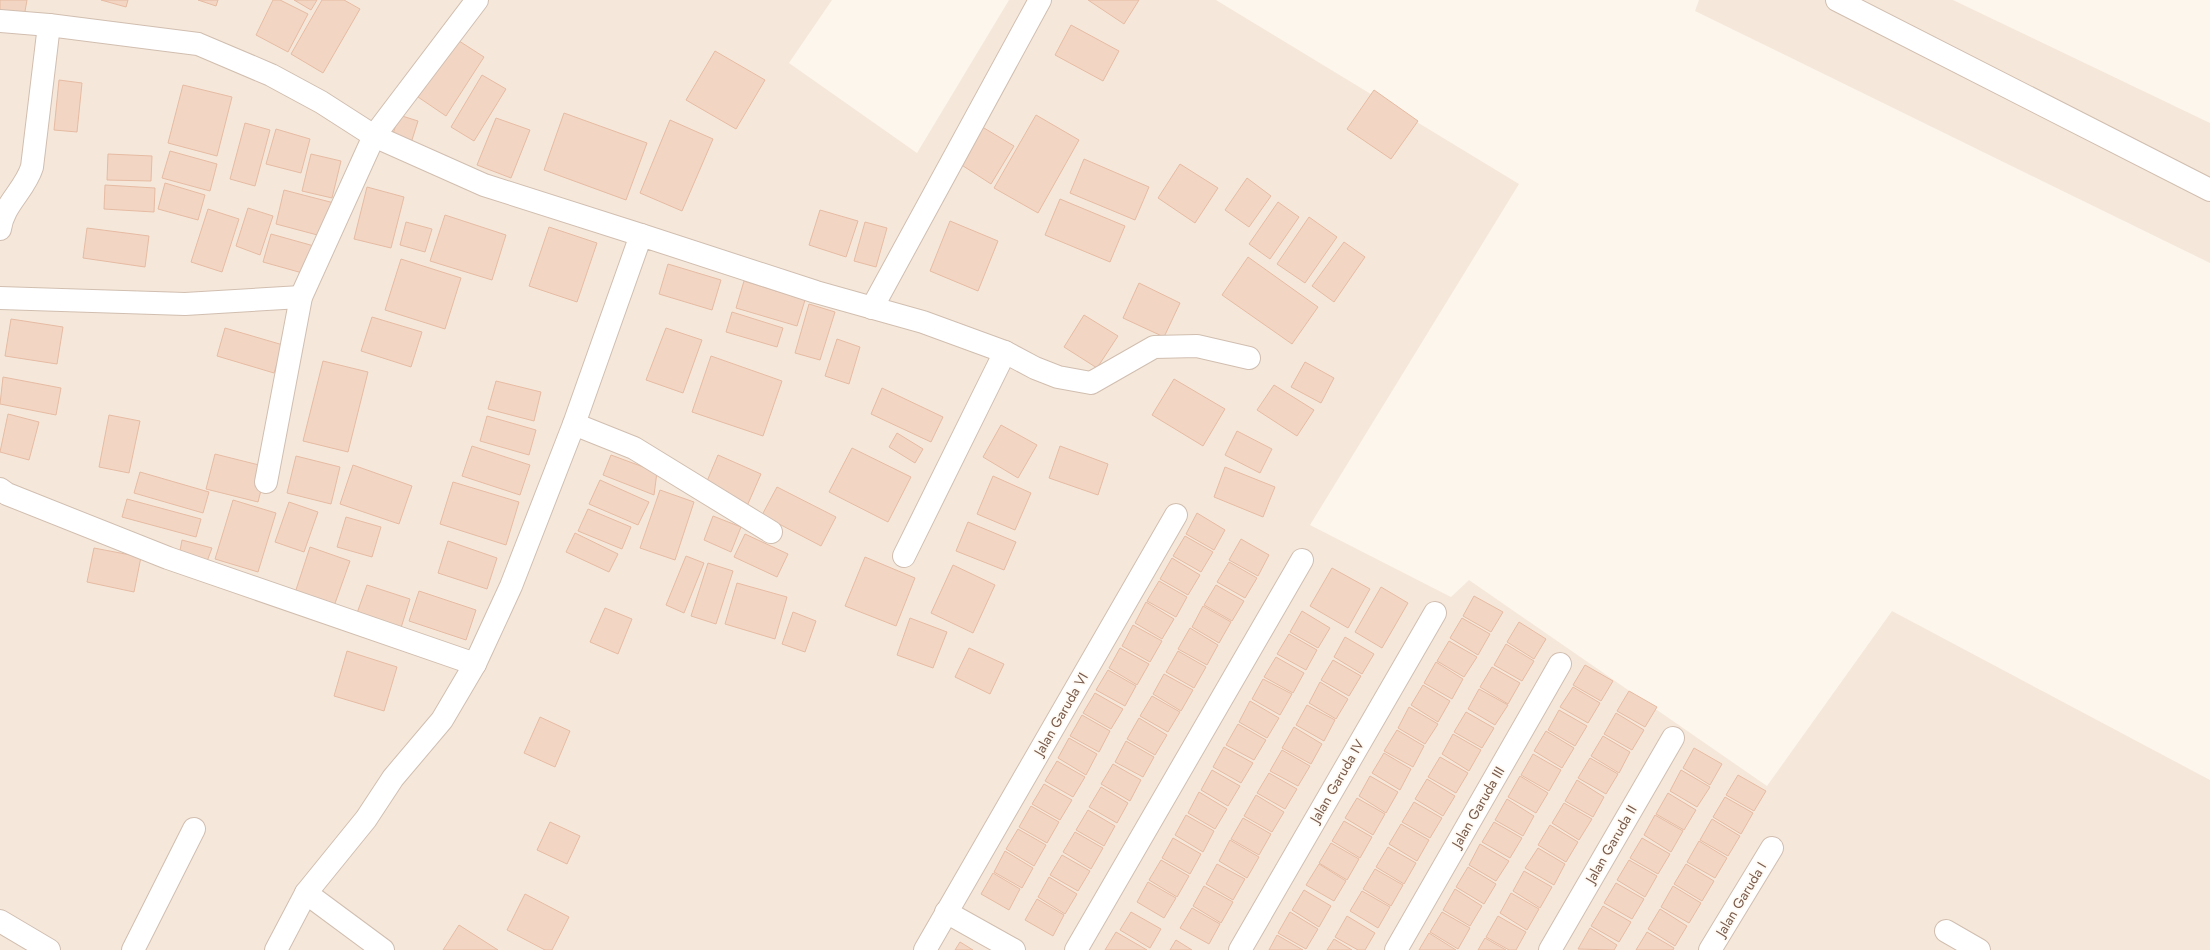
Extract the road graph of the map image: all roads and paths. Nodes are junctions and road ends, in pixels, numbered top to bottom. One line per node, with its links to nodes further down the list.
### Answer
1 (477, 0): 6 (street)
2 (1040, 0): 12 (street)
3 (1837, 0): 7 (street)
4 (0, 21): 5 (street)
5 (49, 25): 6 (street); 8 (street)
6 (374, 136): 9 (street); 10 (street)
7 (2210, 190)
8 (0, 230)
9 (641, 235): 12 (street); 15 (street)
10 (301, 297): 11 (street); 16 (street)
11 (0, 300)
12 (872, 308): 13 (street)
13 (1005, 352): 14 (street); 20 (street)
14 (1249, 358)
15 (574, 424): 19 (street); 23 (street)
16 (266, 482)
17 (0, 489): 23 (street)
18 (1176, 515): 29 (street, Jalan Garuda VI)
19 (771, 532)
20 (904, 556)
21 (1302, 560): 38 (street)
22 (1435, 613): 39 (street, Jalan Garuda IV)
23 (475, 664): 28 (street)
24 (1560, 664): 40 (street, Jalan Garuda III)
25 (1673, 738): 41 (street, Jalan Garuda II)
26 (194, 829): 33 (street)
27 (1772, 848): 42 (street, Jalan Garuda I)
28 (306, 893): 34 (street); 35 (street)
29 (946, 912): 36 (street, Jalan Garuda VI); 37 (street)
30 (0, 921): 32 (street)
31 (1946, 931): 43 (street)
32 (49, 950)
33 (133, 950)
34 (276, 950)
35 (383, 950)
36 (925, 950)
37 (1014, 950)
38 (1076, 950)
39 (1240, 950)
40 (1396, 950)
41 (1550, 950)
42 (1710, 950)
43 (1979, 950)

